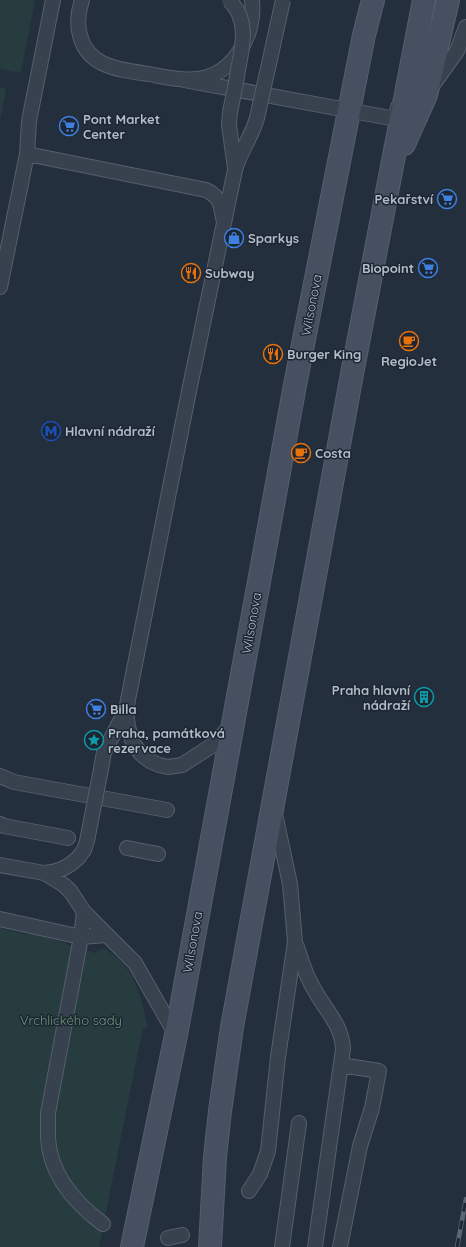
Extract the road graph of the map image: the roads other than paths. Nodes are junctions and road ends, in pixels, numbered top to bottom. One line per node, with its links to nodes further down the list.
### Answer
1 (53, 0): 15 (lane)
2 (82, 0): 13 (lane)
3 (229, 0): 16 (lane, bridge)
4 (252, 0): 13 (lane)
5 (283, 0): 16 (lane, bridge)
6 (364, 0): 11 (main road)
7 (373, 0): 11 (main road, Wilsonova)
8 (424, 0): 17 (main road)
9 (448, 0): 14 (main road)
10 (466, 27): 14 (lane)
11 (364, 35): 21 (main road, Wilsonova)
12 (407, 51): 13 (lane)
13 (184, 80)
14 (426, 95): 17 (main road)
15 (26, 154): 18 (lane); 19 (lane)
16 (235, 170): 18 (lane)
17 (389, 178): 23 (main road)
18 (223, 230): 20 (lane)
19 (0, 287)
20 (126, 710): 21 (lane); 30 (lane, bridge)
21 (233, 722): 36 (main road, Wilsonova)
22 (0, 776): 24 (lane)
23 (272, 803): 35 (lane); 44 (main road)
24 (167, 810)
25 (0, 824): 26 (lane)
26 (68, 838)
27 (127, 848): 28 (lane)
28 (158, 854)
29 (0, 865): 30 (lane)
30 (44, 873): 31 (lane)
31 (84, 912): 33 (lane); 34 (lane)
32 (0, 919): 34 (lane)
33 (106, 935): 34 (lane); 36 (lane)
34 (81, 937): 40 (lane)
35 (295, 942): 37 (lane); 39 (lane)
36 (176, 1035): 43 (main road, Wilsonova)
37 (341, 1065): 46 (lane); 47 (lane)
38 (299, 1123): 45 (lane)
39 (249, 1191)
40 (103, 1224)
41 (182, 1235): 42 (lane)
42 (168, 1238)
43 (132, 1247)
44 (210, 1247)
45 (282, 1247)
46 (315, 1247)
47 (340, 1247)

